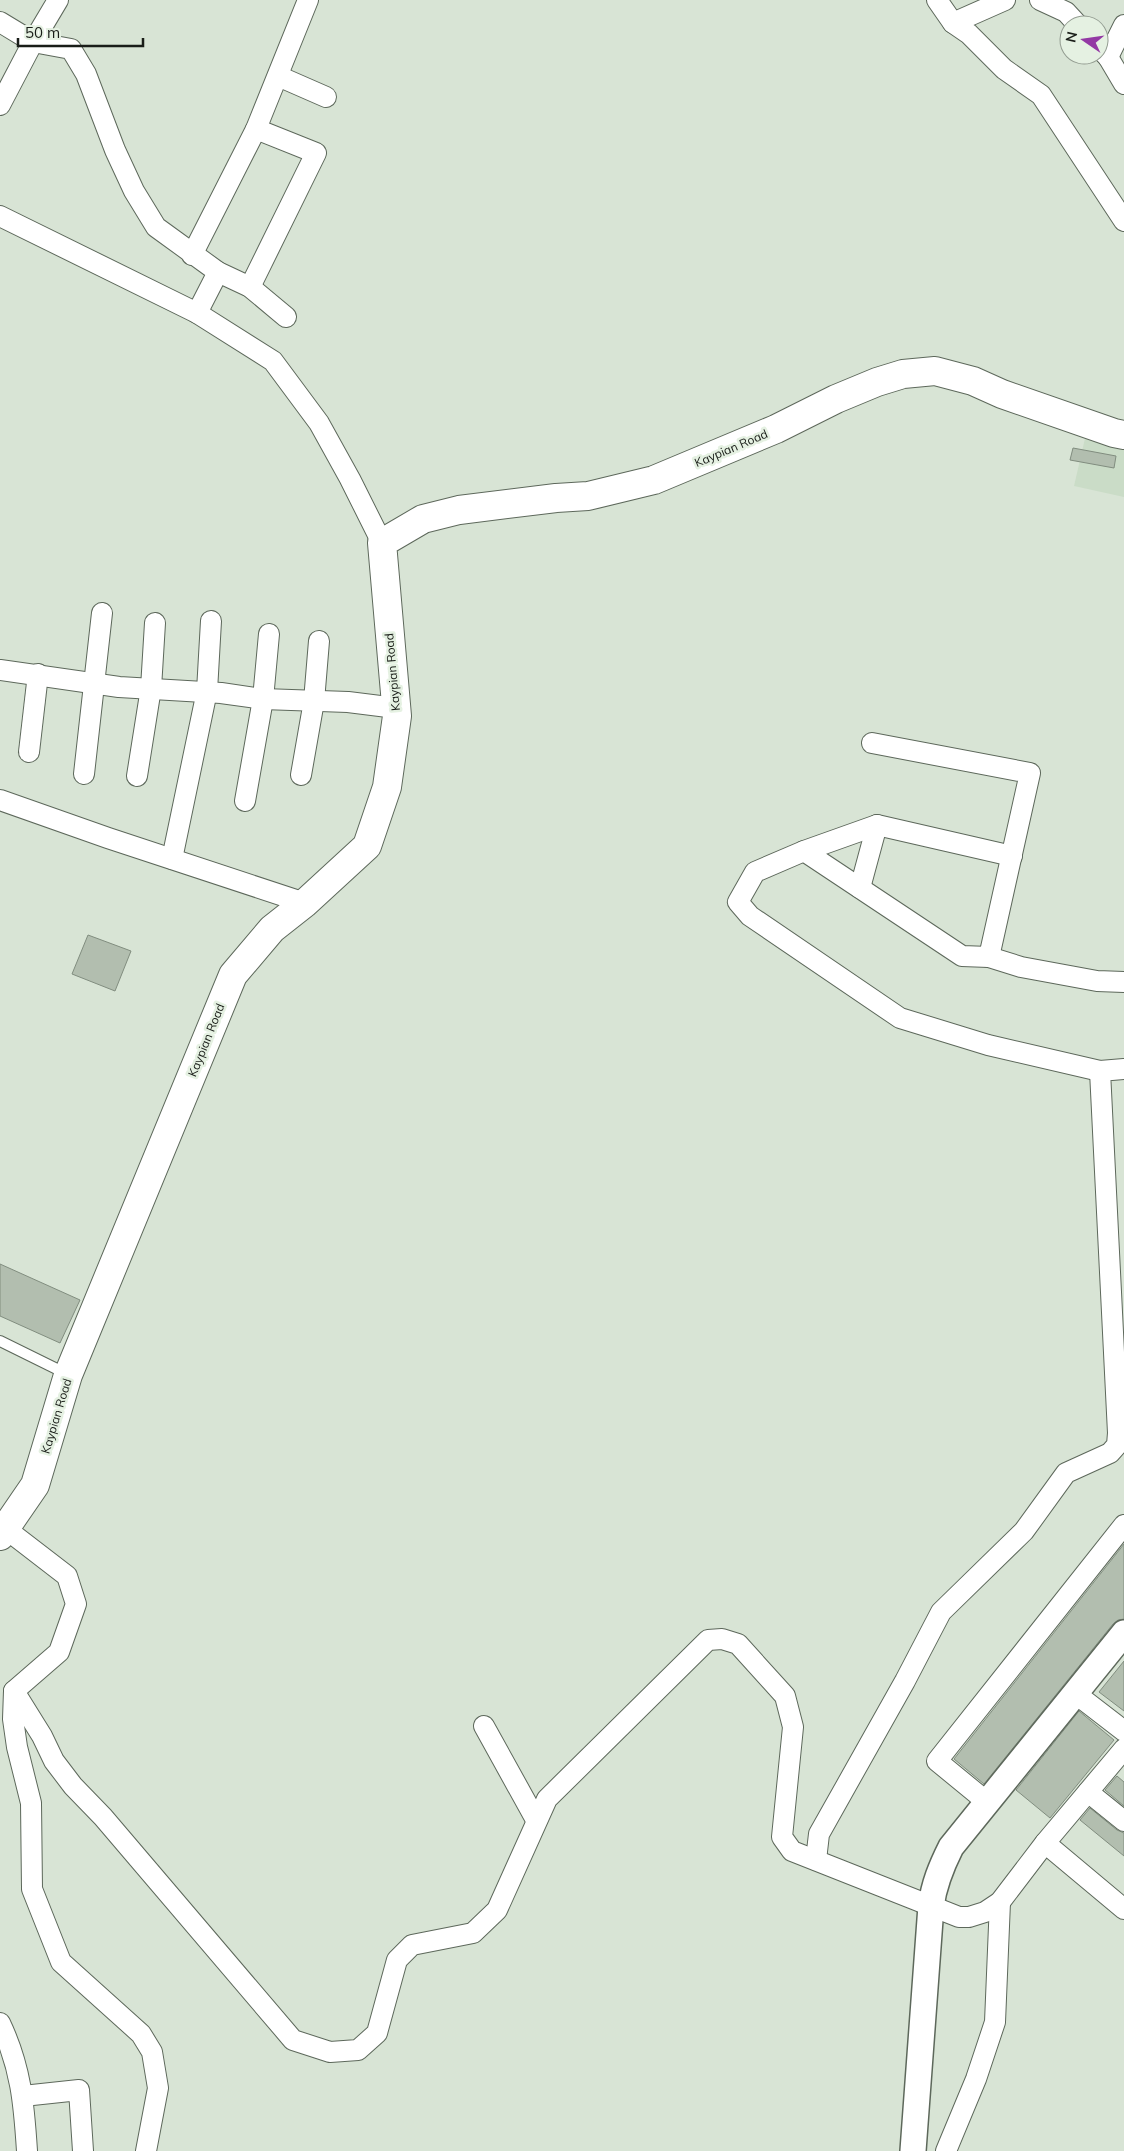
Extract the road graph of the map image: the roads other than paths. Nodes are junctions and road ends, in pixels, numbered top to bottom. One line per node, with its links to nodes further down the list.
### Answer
1 (58, 0): 10 (street)
2 (308, 0): 13 (street)
3 (937, 0): 8 (street)
4 (1005, 0): 8 (street)
5 (1040, 0): 6 (street)
6 (1069, 15)
7 (0, 22): 10 (street)
8 (953, 23): 19 (street)
9 (1124, 25): 11 (street)
10 (33, 42): 16 (street); 20 (street)
11 (1109, 44)
12 (1109, 61): 14 (street)
13 (278, 76): 15 (street); 17 (street)
14 (1124, 84)
15 (326, 98)
16 (0, 105)
17 (256, 129): 20 (street); 22 (street)
18 (0, 216): 23 (street)
19 (1124, 221)
20 (192, 256): 21 (street)
21 (218, 272): 22 (street); 23 (street)
22 (250, 287): 24 (street)
23 (197, 313): 26 (street)
24 (286, 317)
25 (1124, 434): 26 (main road, Kaypian Road)
26 (382, 543): 39 (main road, Kaypian Road)
27 (102, 613): 34 (street)
28 (211, 621): 36 (street)
29 (155, 623): 35 (street)
30 (269, 634): 37 (street)
31 (319, 641): 38 (street)
32 (0, 670): 33 (street)
33 (38, 674): 34 (street); 41 (street)
34 (95, 684): 35 (street); 42 (street)
35 (151, 688): 36 (street); 43 (street)
36 (207, 691): 37 (street); 50 (street)
37 (263, 698): 38 (street); 46 (street)
38 (314, 701): 39 (street); 44 (street)
39 (396, 708): 52 (main road, Kaypian Road)
40 (872, 743): 49 (street)
41 (29, 752)
42 (84, 774)
43 (137, 776)
44 (301, 776)
45 (0, 800): 50 (street)
46 (245, 800)
47 (877, 825): 48 (street); 49 (street); 51 (street)
48 (804, 851): 51 (street); 56 (street)
49 (1012, 856): 53 (street)
50 (172, 859): 52 (street)
51 (860, 888): 53 (street)
52 (305, 903): 58 (main road, Kaypian Road)
53 (989, 957): 54 (street)
54 (1124, 982)
55 (1124, 1069): 56 (street)
56 (1100, 1071): 72 (street)
57 (0, 1341): 58 (lane)
58 (68, 1375): 60 (main road, Kaypian Road)
59 (1124, 1525): 68 (street)
60 (3, 1532): 62 (street)
61 (1124, 1634): 63 (street)
62 (14, 1690): 69 (street); 80 (street)
63 (1076, 1694): 65 (street); 68 (street)
64 (484, 1726): 69 (street)
65 (1124, 1731)
66 (1124, 1749): 67 (street)
67 (1088, 1792): 70 (street); 71 (street)
68 (987, 1802): 74 (street)
69 (536, 1820): 72 (street)
70 (1124, 1821)
71 (1045, 1843): 73 (street); 75 (street)
72 (816, 1860): 74 (street)
73 (1000, 1902): 74 (street); 82 (street)
74 (930, 1906): 81 (street)
75 (1124, 1909)
76 (0, 2024): 77 (street)
77 (23, 2096): 78 (street); 79 (street)
78 (27, 2151)
79 (83, 2151)
80 (146, 2151)
81 (913, 2151)
82 (946, 2151)

